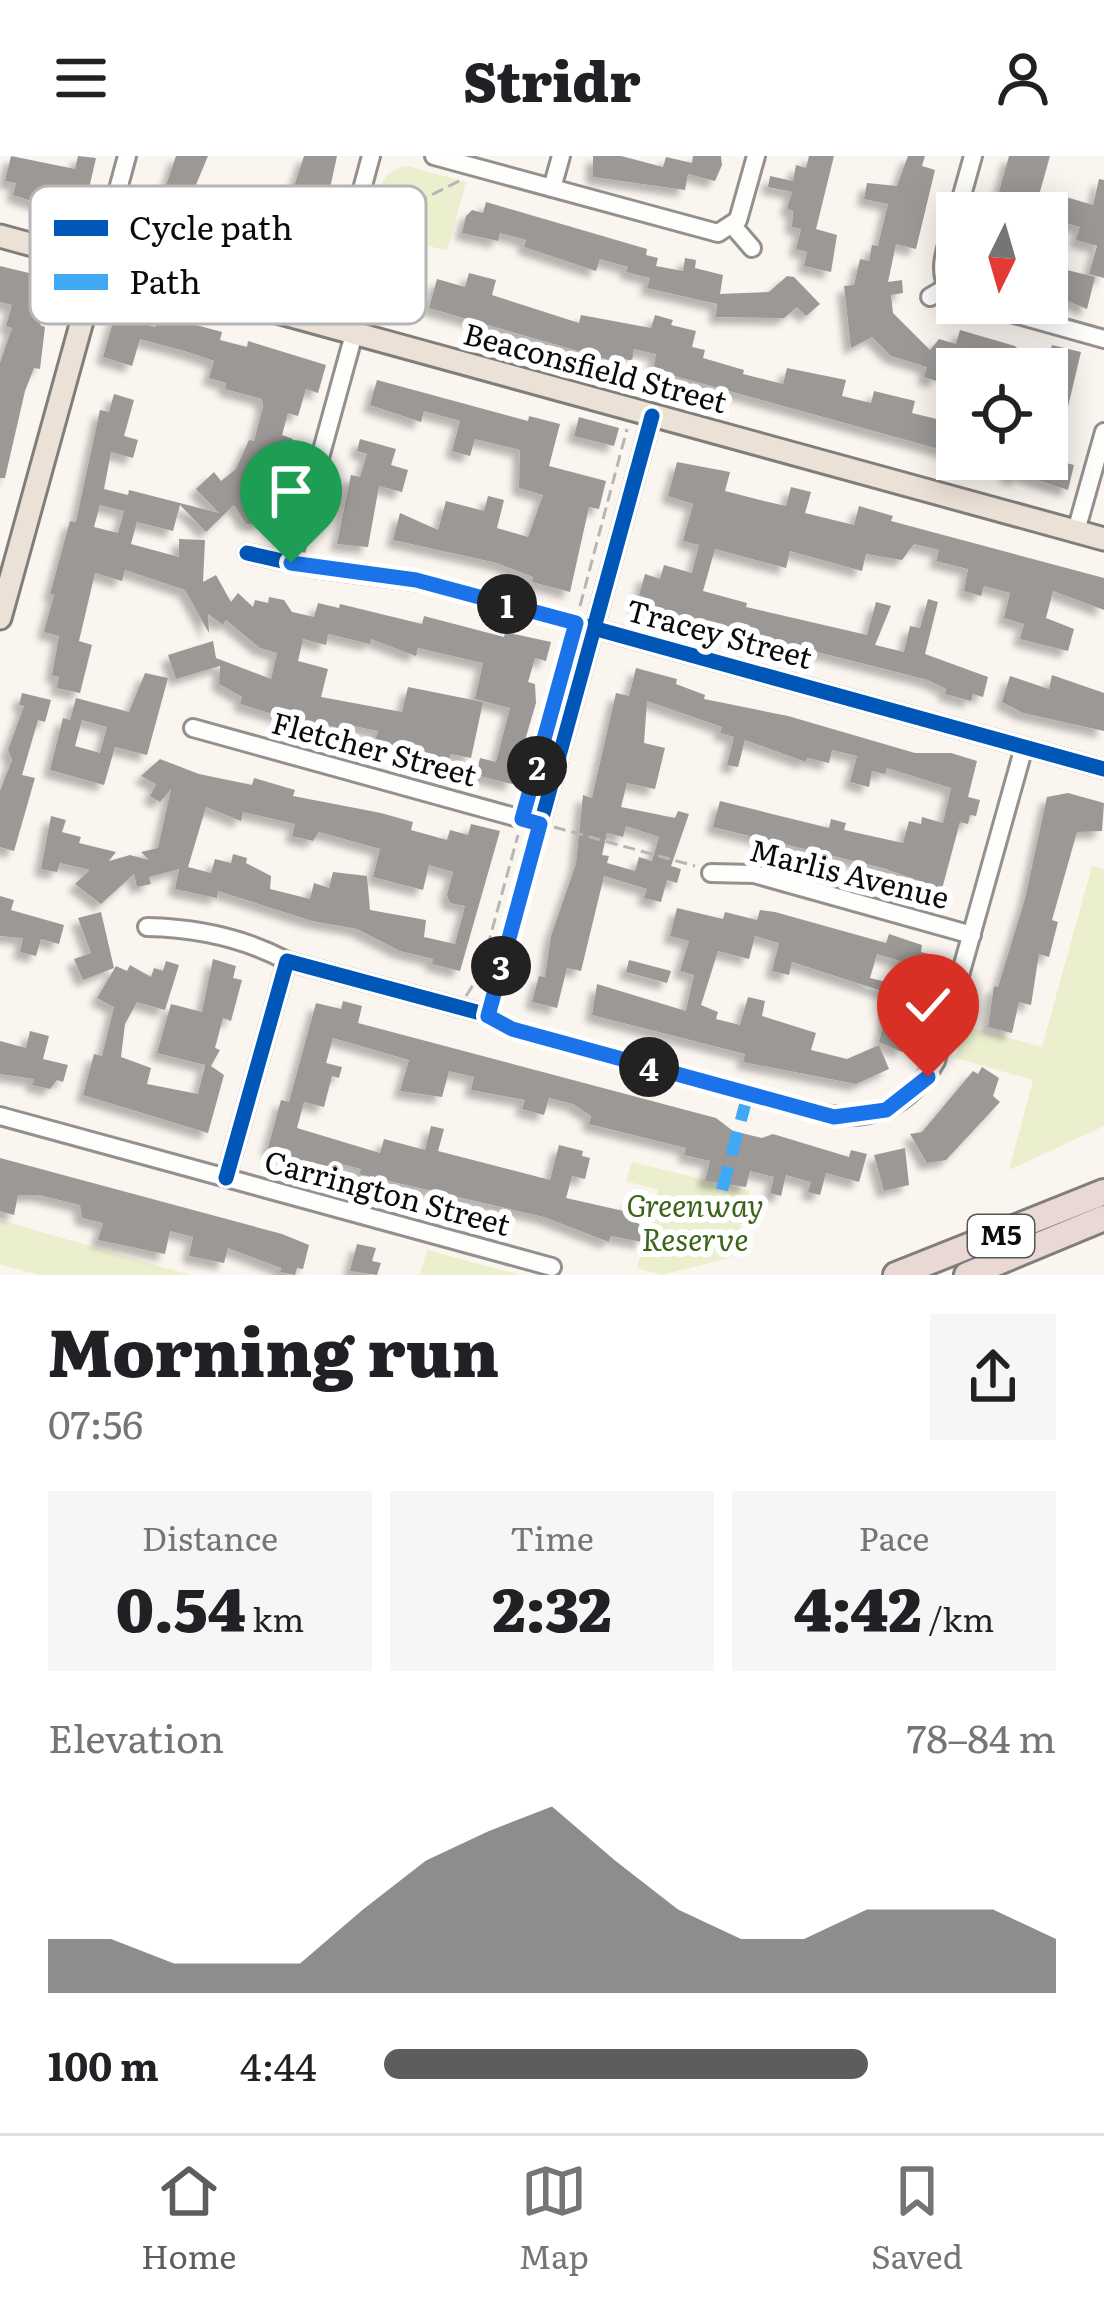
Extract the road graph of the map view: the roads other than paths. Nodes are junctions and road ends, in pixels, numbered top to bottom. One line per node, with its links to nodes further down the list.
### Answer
1 (127, 156): 7 (street)
2 (371, 156): 8 (street)
3 (434, 156): 9 (street)
4 (561, 156): 9 (street)
5 (756, 156): 11 (street)
6 (973, 156): 10 (street)
7 (119, 186)
8 (363, 186)
9 (552, 188): 11 (street)
10 (963, 192)
11 (733, 226): 14 (street)
12 (0, 236): 13 (main road, Beaconsfield Street)
13 (30, 244)
14 (752, 248)
15 (81, 324): 27 (main road)
16 (318, 324): 18 (main road, Beaconsfield Street)
17 (1052, 324): 20 (street)
18 (325, 326): 19 (main road, Beaconsfield Street)
19 (354, 334): 21 (main road, Beaconsfield Street); 26 (street)
20 (1104, 338)
21 (652, 416): 23 (main road, Beaconsfield Street); 28 (street)
22 (1104, 432): 23 (street)
23 (1076, 531): 24 (main road, Beaconsfield Street)
24 (1104, 539)
25 (247, 553): 26 (street, Tracey Street)
26 (291, 563): 28 (street, Tracey Street)
27 (0, 618)
28 (585, 626): 30 (street, Tracey Street); 32 (street)
29 (193, 728): 32 (street, Fletcher Street)
30 (1024, 747): 31 (street, Tracey Street); 35 (street)
31 (1104, 769)
32 (531, 822): 37 (street)
33 (711, 872): 35 (street, Marlis Avenue)
34 (147, 927): 36 (street)
35 (972, 934): 37 (street)
36 (287, 961): 37 (street); 39 (street)
37 (488, 1016)
38 (0, 1116): 39 (street, Carrington Street)
39 (226, 1178): 42 (street, Carrington Street)
40 (1104, 1192): 43 (highway, M5)
41 (1104, 1218): 44 (highway, M5)
42 (552, 1267)
43 (896, 1275)
44 (968, 1275)

